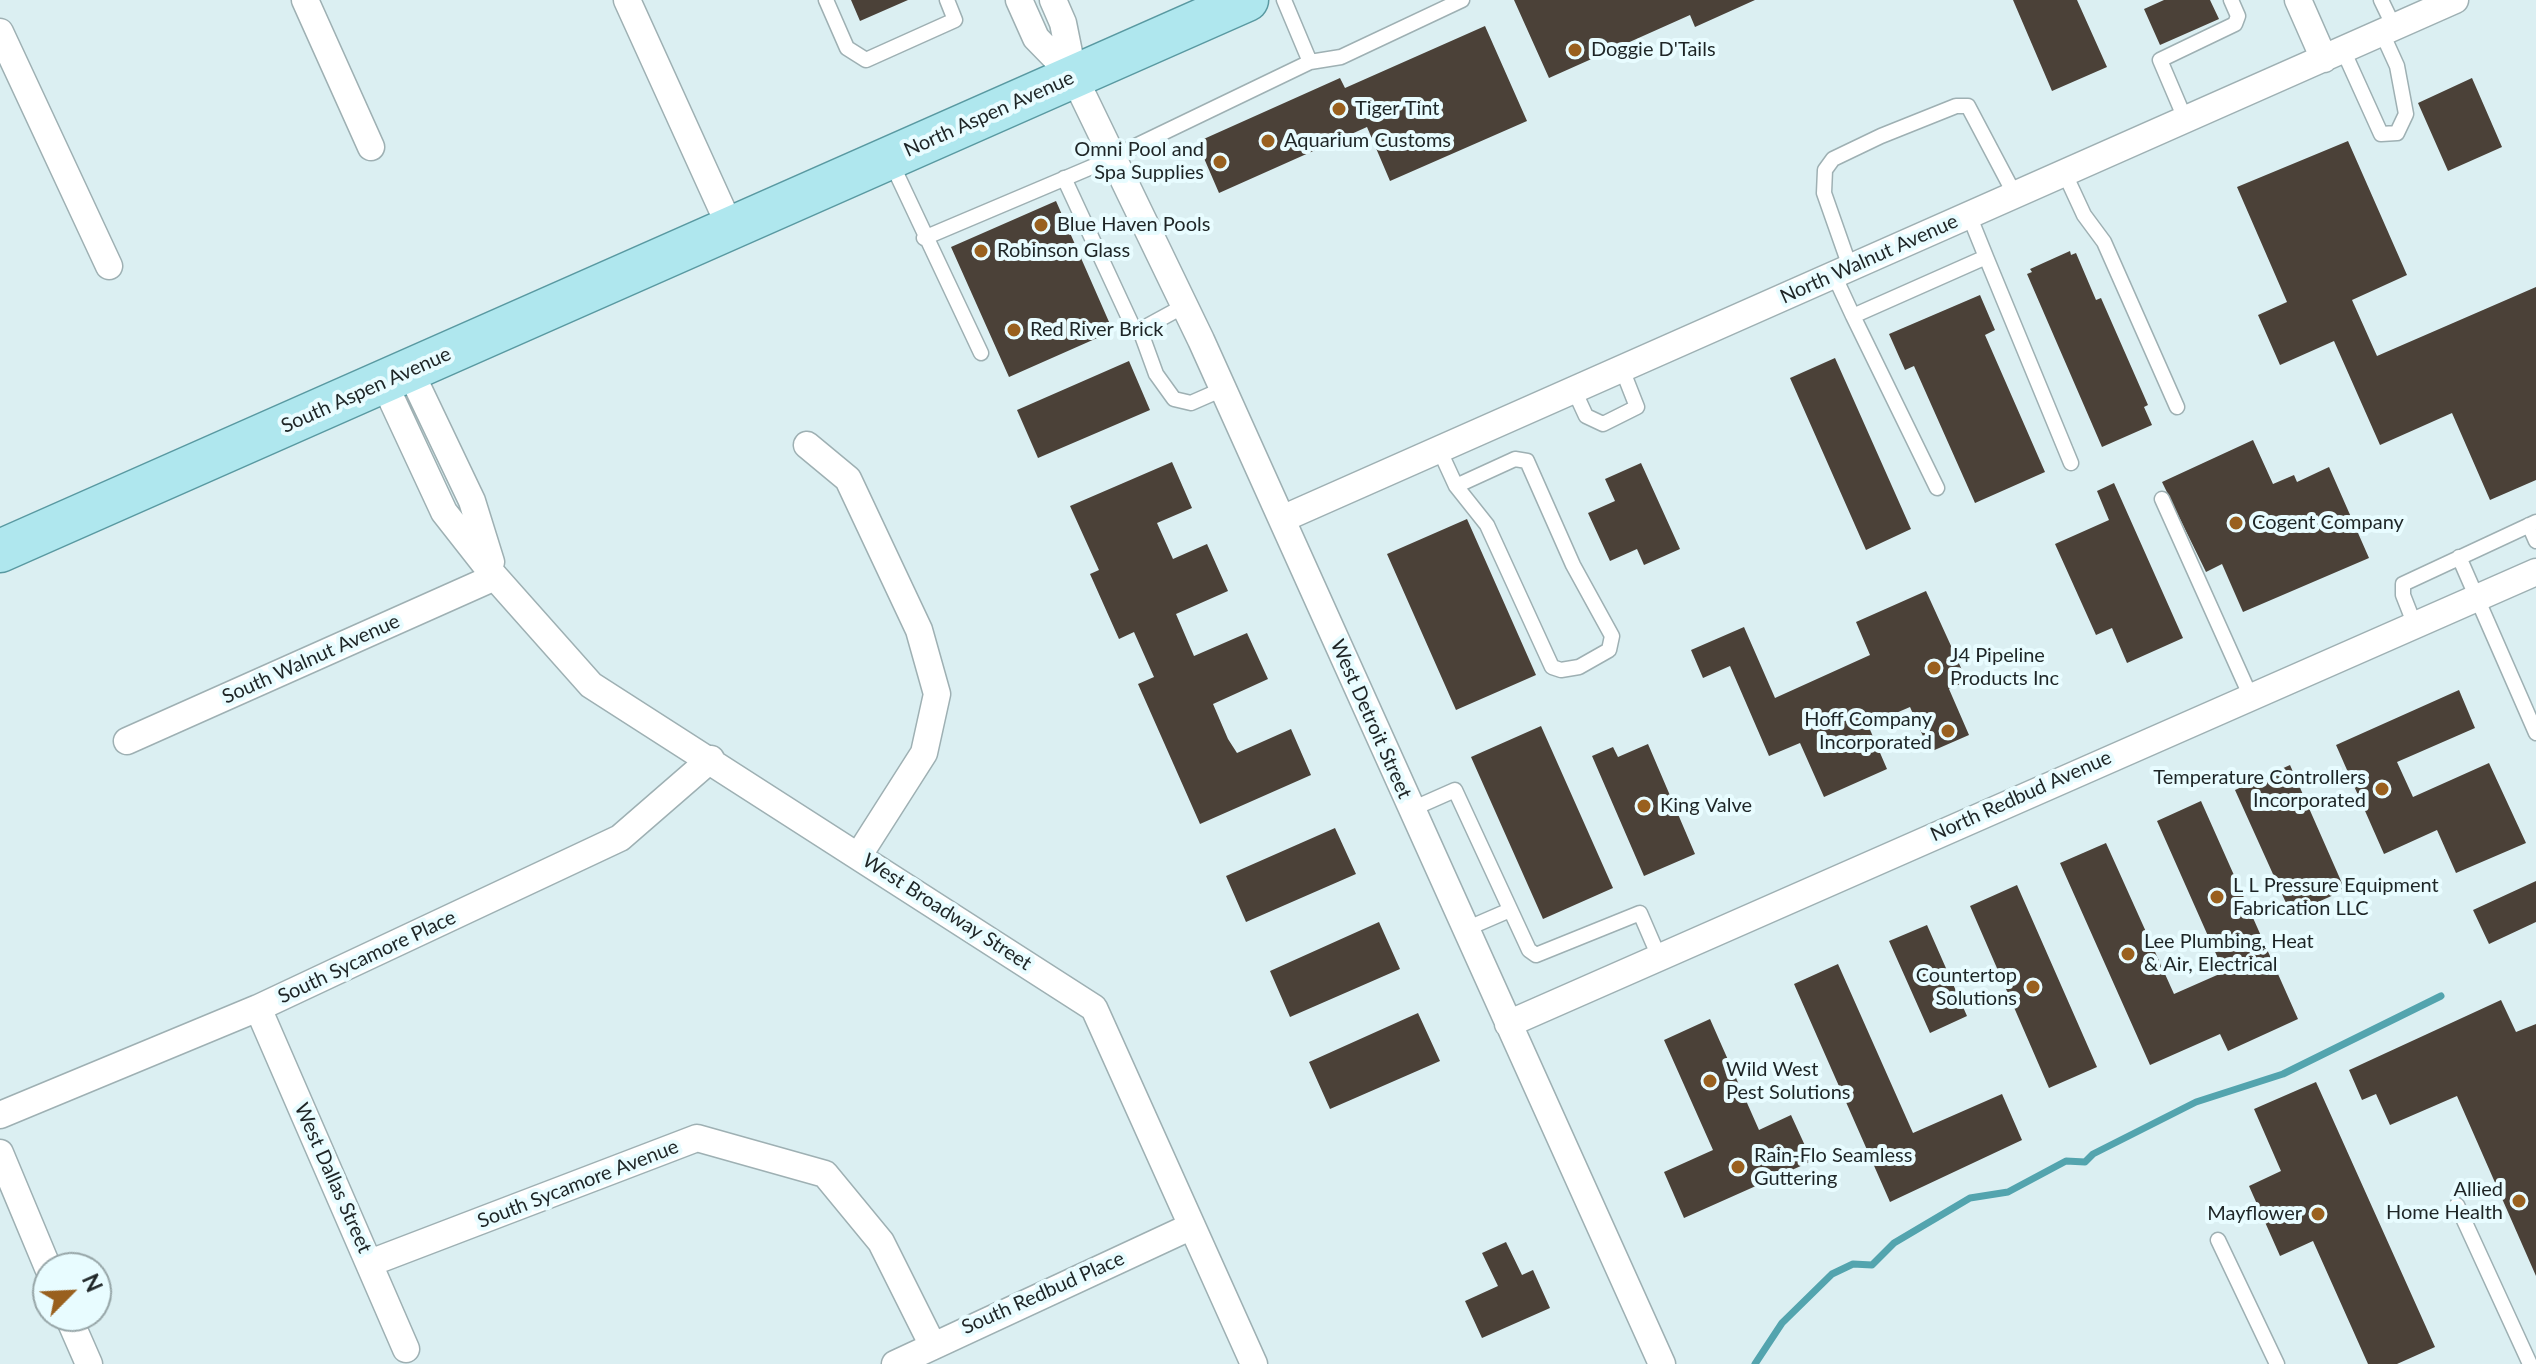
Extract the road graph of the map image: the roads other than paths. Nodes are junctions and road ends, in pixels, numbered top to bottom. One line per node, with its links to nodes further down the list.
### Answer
1 (305, 0): 20 (street)
2 (627, 0): 27 (street)
3 (826, 0): 4 (lane)
4 (947, 0)
5 (1019, 0): 18 (street, West Detroit Street)
6 (1053, 0): 18 (street, West Detroit Street)
7 (1247, 0): 18 (main road, North Aspen Avenue)
8 (1284, 0): 17 (lane)
9 (1462, 0): 17 (lane)
10 (2231, 0): 19 (lane)
11 (2298, 0): 16 (street)
12 (2381, 0): 14 (lane)
13 (2455, 0): 14 (street, North Walnut Avenue)
14 (2388, 30): 16 (street, North Walnut Avenue); 16 (lane)
15 (0, 32): 30 (street)
16 (2334, 55): 19 (street, North Walnut Avenue)
17 (1310, 62): 21 (lane)
18 (1074, 77): 21 (street, West Detroit Street); 22 (main road, North Aspen Avenue)
19 (2186, 121): 23 (street, North Walnut Avenue)
20 (371, 147)
21 (1113, 154): 24 (lane); 32 (street, West Detroit Street)
22 (889, 158): 27 (main road, North Aspen Avenue); 28 (lane)
23 (2065, 174): 25 (street, North Walnut Avenue); 40 (lane)
24 (1064, 178): 28 (lane); 34 (lane)
25 (2015, 195): 26 (street, North Walnut Avenue); 31 (lane)
26 (1969, 215): 29 (lane); 31 (street, North Walnut Avenue)
27 (731, 229): 37 (main road, South Aspen Avenue)
28 (924, 238): 35 (lane)
29 (1986, 257): 33 (lane); 43 (lane)
30 (109, 266)
31 (1842, 271): 33 (lane); 36 (street, North Walnut Avenue)
32 (1184, 306): 34 (lane); 38 (street, West Detroit Street)
33 (1853, 316): 45 (lane)
34 (1140, 330): 38 (lane)
35 (981, 353)
36 (1622, 369): 39 (street, North Walnut Avenue); 39 (lane)
37 (397, 377): 50 (main road, South Aspen Avenue); 53 (street, West Broadway Street)
38 (1223, 389): 47 (street, West Detroit Street)
39 (1574, 390): 42 (street, North Walnut Avenue)
40 (2177, 407)
41 (807, 445): 61 (street)
42 (1439, 449): 44 (lane); 47 (street, North Walnut Avenue)
43 (2071, 463)
44 (1456, 486): 44 (lane)
45 (1937, 488)
46 (2162, 499): 56 (lane)
47 (1282, 519): 60 (street, West Detroit Street)
48 (2533, 524): 49 (lane); 51 (lane)
49 (2536, 541)
50 (0, 551)
51 (2459, 557): 54 (lane); 55 (lane)
52 (2536, 572): 54 (street, North Redbud Avenue)
53 (495, 577): 58 (street, South Walnut Avenue); 59 (street, West Broadway Street)
54 (2476, 597): 55 (street, North Redbud Avenue); 57 (lane)
55 (2414, 623): 56 (street, North Redbud Avenue)
56 (2250, 695): 64 (street, North Redbud Avenue)
57 (2536, 733)
58 (127, 741)
59 (711, 759): 61 (street, West Broadway Street); 65 (street, South Sycamore Place)
60 (1412, 809): 62 (lane); 63 (street, West Detroit Street)
61 (859, 855): 70 (street, West Broadway Street)
62 (1510, 910): 63 (lane); 64 (lane)
63 (1466, 929): 66 (street, West Detroit Street)
64 (1659, 957): 66 (street, North Redbud Avenue)
65 (258, 1008): 67 (street, South Sycamore Place); 73 (street, West Dallas Street)
66 (1508, 1024): 81 (street, West Detroit Street)
67 (0, 1115)
68 (0, 1153): 72 (street)
69 (2457, 1205): 76 (lane)
70 (1192, 1226): 75 (street, South Redbud Place); 80 (street, West Broadway Street)
71 (2218, 1240): 82 (lane)
72 (41, 1252)
73 (370, 1263): 75 (street, South Sycamore Avenue); 77 (street, West Dallas Street)
74 (75, 1332): 78 (street)
75 (932, 1344): 79 (street, South Redbud Place)
76 (2530, 1346): 83 (lane)
77 (406, 1349)
78 (89, 1364)
79 (895, 1364)
80 (1254, 1364)
81 (1662, 1364)
82 (2277, 1364)
83 (2530, 1364)

